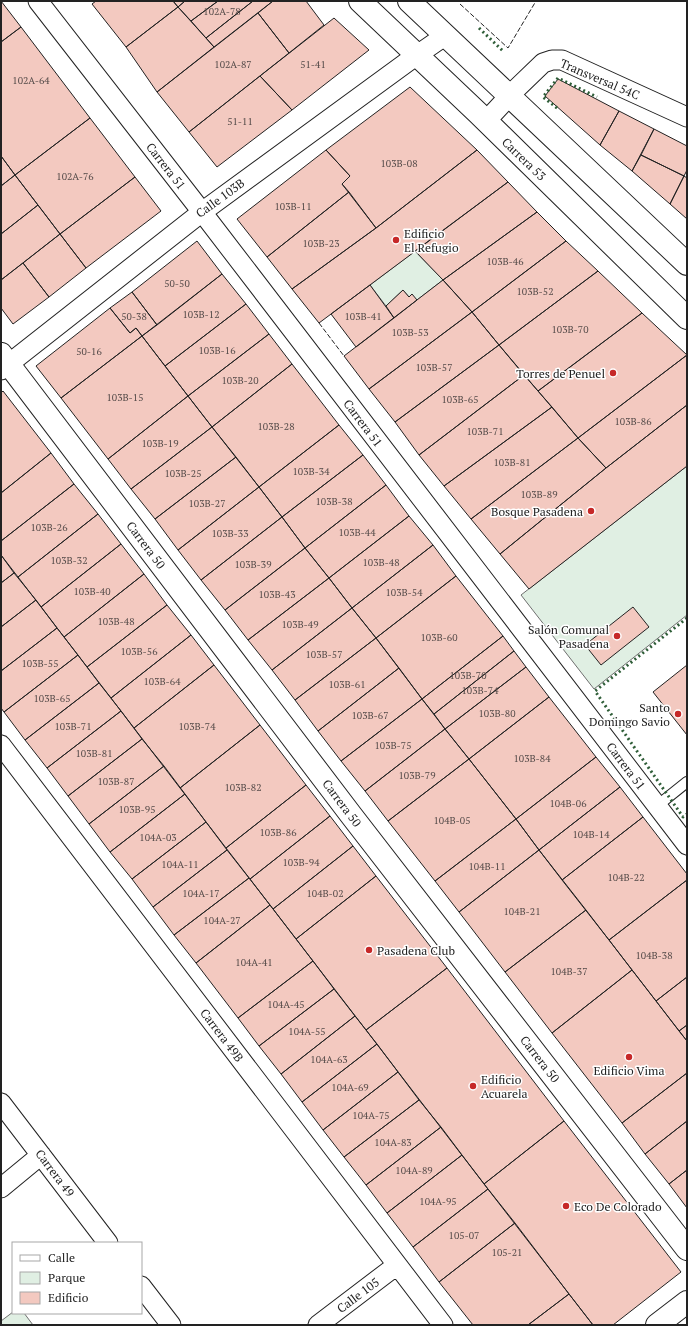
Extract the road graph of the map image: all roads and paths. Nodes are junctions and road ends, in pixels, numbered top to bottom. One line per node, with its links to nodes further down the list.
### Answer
1 (38, 1): 9 (street, Carrera 51)
2 (360, 1): 5 (street, Carrera 53)
3 (409, 1): 4 (street)
4 (446, 35): 5 (street, Calle 103B); 6 (street)
5 (417, 55): 8 (street, Carrera 53); 9 (street, Calle 103B)
6 (510, 95): 7 (street, Transversal 54C); 8 (street, Transversal 54C); 10 (street)
7 (687, 117)
8 (486, 121): 11 (street, Carrera 53)
9 (202, 212): 12 (street, Calle 103B); 15 (street, Carrera 51)
10 (687, 264)
11 (687, 318)
12 (4, 362): 21 (street, Carrera 50)
13 (1, 745): 22 (street, Carrera 49B)
14 (687, 782): 15 (lane)
15 (657, 806): 16 (street, Carrera 51)
16 (687, 845)
17 (1, 1103): 18 (street, Carrera 49)
18 (41, 1155): 19 (street); 20 (street, Carrera 49)
19 (1, 1188)
20 (107, 1242)
21 (687, 1249)
22 (397, 1265): 26 (street, Calle 105); 27 (street, Carrera 49B)
23 (142, 1287): 25 (street)
24 (687, 1302): 28 (street)
25 (171, 1325)
26 (318, 1325)
27 (443, 1325)
28 (657, 1325)

